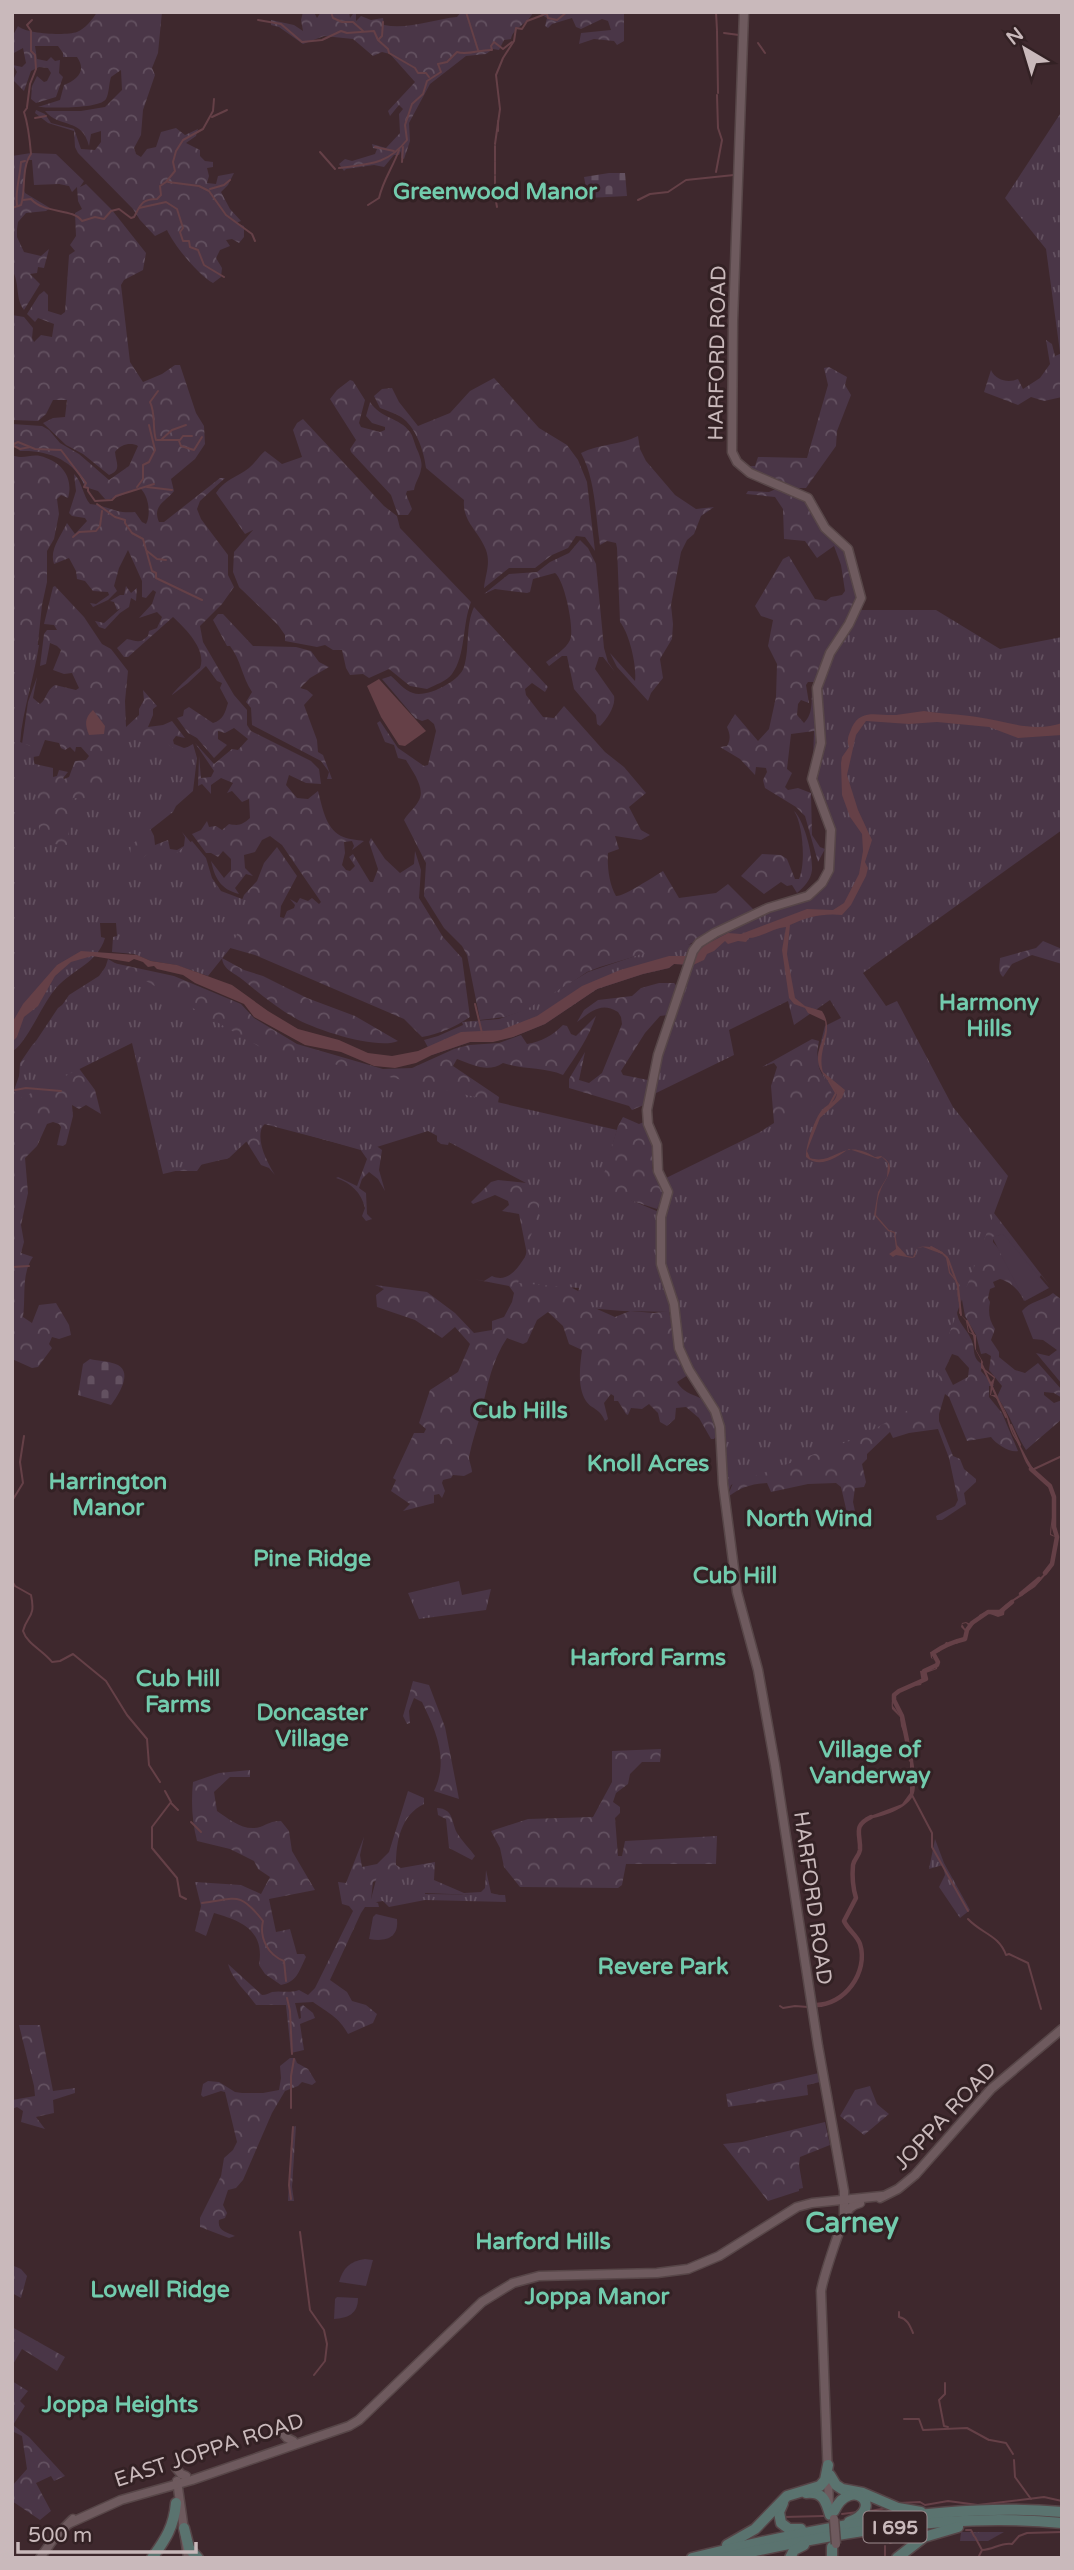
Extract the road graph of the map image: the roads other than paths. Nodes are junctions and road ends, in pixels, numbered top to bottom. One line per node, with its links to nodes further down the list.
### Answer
1 (744, 12): 4 (main road, HARFORD ROAD)
2 (1062, 2029): 3 (main road, JOPPA ROAD)
3 (883, 2196): 4 (main road, JOPPA ROAD); 5 (main road, JOPPA ROAD)
4 (846, 2202): 5 (main road, JOPPA ROAD); 6 (main road, EAST JOPPA ROAD); 7 (main road, EAST JOPPA ROAD); 8 (main road, HARFORD ROAD)
5 (860, 2203): 8 (main road)
6 (827, 2205): 7 (main road, EAST JOPPA ROAD); 8 (main road)
7 (791, 2211): 9 (main road, EAST JOPPA ROAD)
8 (844, 2217): 13 (main road, HARFORD ROAD)
9 (362, 2415): 10 (main road, EAST JOPPA ROAD); 14 (main road, EAST JOPPA ROAD)
10 (293, 2441): 11 (main road, EAST JOPPA ROAD); 11 (main road)
11 (276, 2447): 14 (main road, EAST JOPPA ROAD)
12 (176, 2468): 14 (main road)
13 (829, 2470): 17 (highway); 19 (main road); 31 (highway)
14 (180, 2481): 15 (main road, EAST JOPPA ROAD); 16 (main road); 16 (main road); 21 (main road, EAST JOPPA ROAD)
15 (156, 2489): 16 (main road); 21 (main road, EAST JOPPA ROAD)
16 (177, 2500): 22 (main road); 28 (highway); 29 (main road)
17 (985, 2511): 18 (highway, I 695); 19 (highway, I 695)
18 (1062, 2511)
19 (833, 2518): 23 (highway, I 695); 23 (highway); 26 (main road, bridge)
20 (1062, 2522): 25 (highway, I 695)
21 (70, 2523): 27 (main road, EAST JOPPA ROAD)
22 (184, 2528): 29 (main road); 30 (highway)
23 (823, 2529): 32 (highway, I 695)
24 (1062, 2529): 35 (highway)
25 (857, 2532): 33 (highway, I 695); 34 (highway)
26 (834, 2551)
27 (40, 2558)
28 (152, 2558)
29 (185, 2558)
30 (198, 2558)
31 (684, 2558)
32 (692, 2558)
33 (724, 2558)
34 (790, 2558)
35 (897, 2558)

